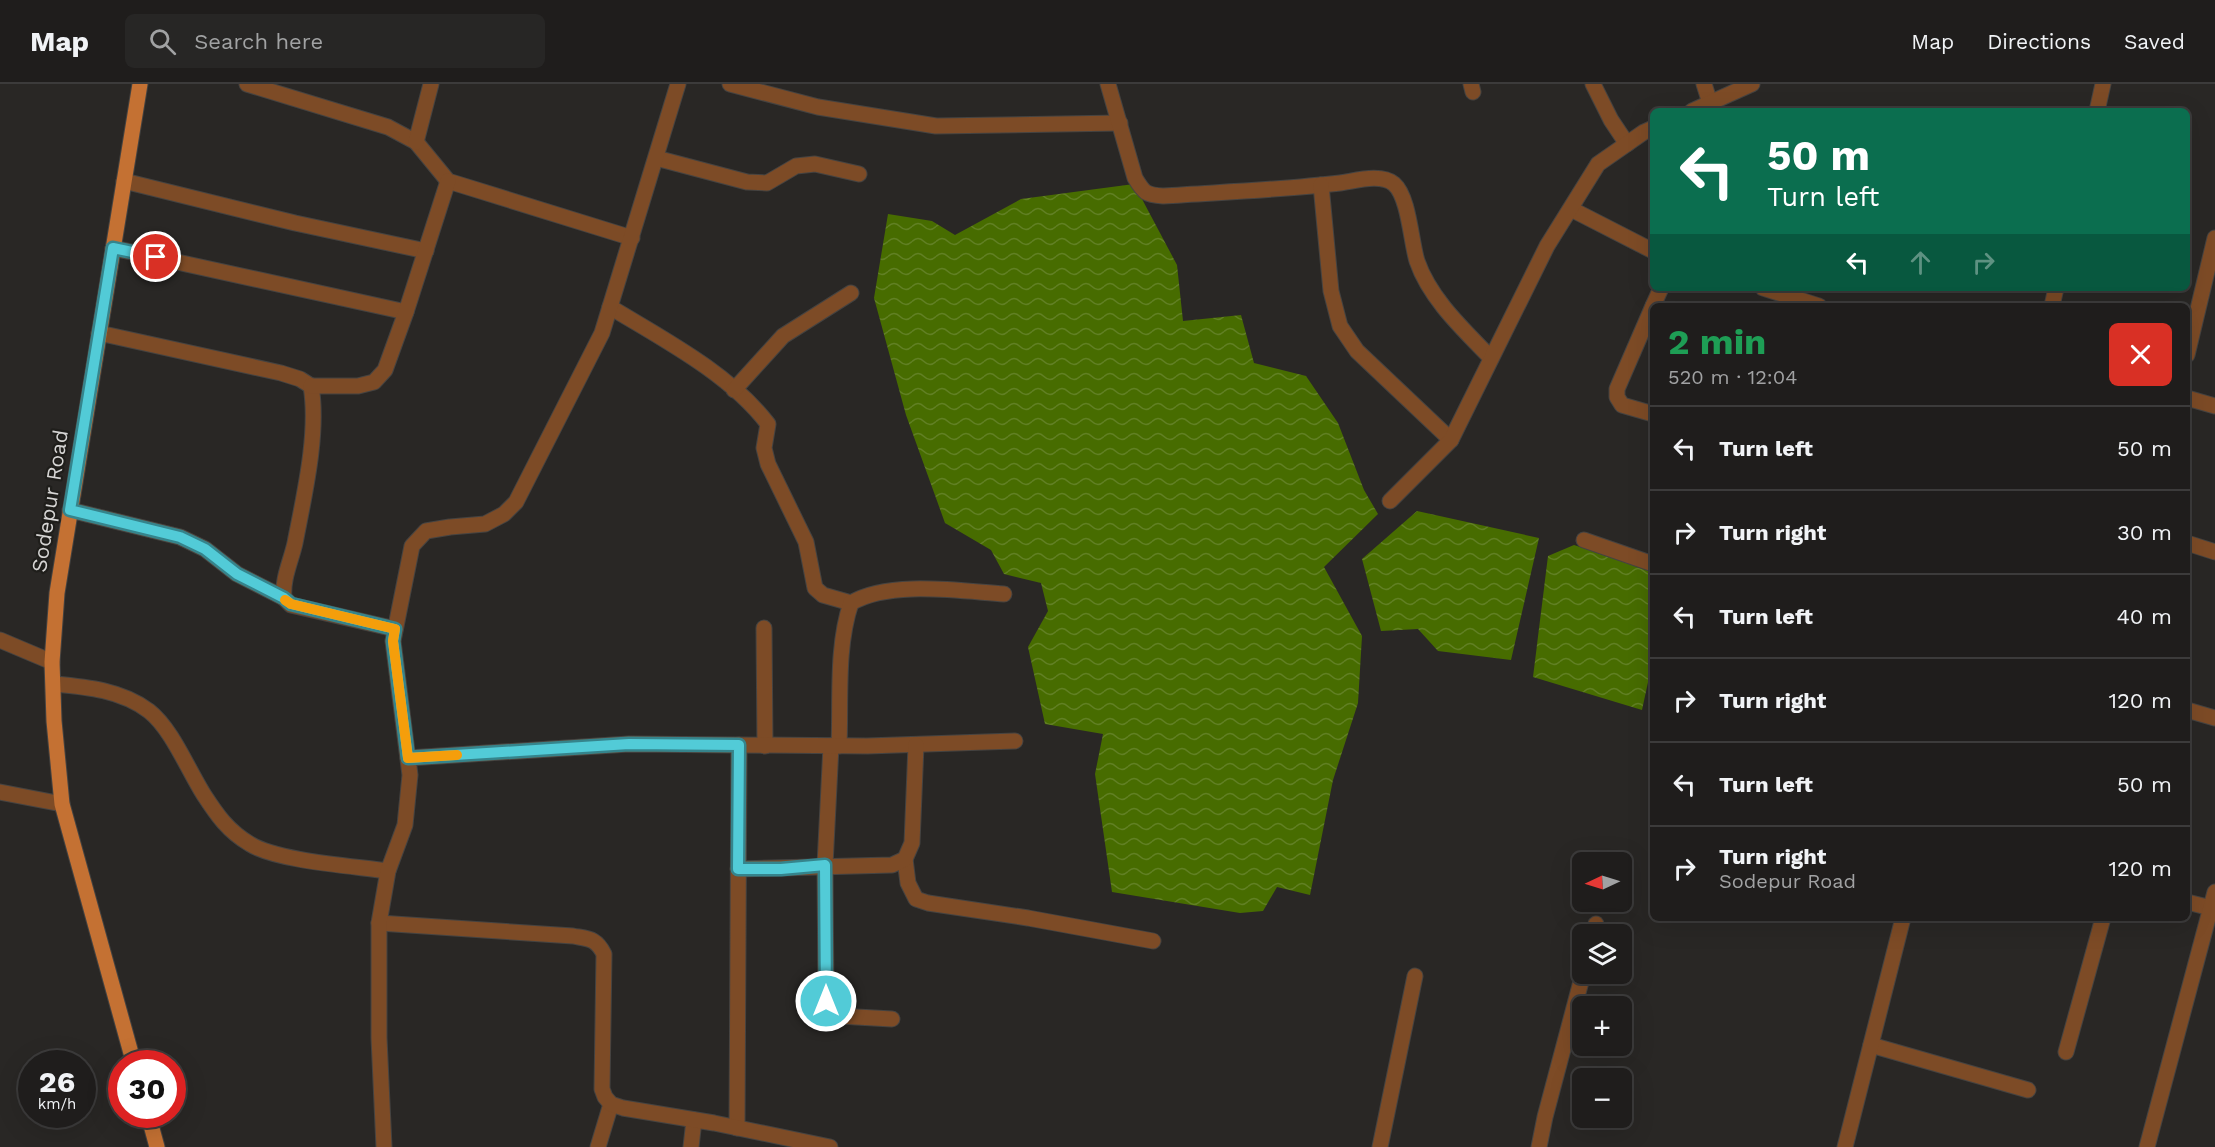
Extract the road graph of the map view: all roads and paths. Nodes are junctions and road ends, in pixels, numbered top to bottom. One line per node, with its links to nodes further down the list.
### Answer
1 (140, 84): 20 (main road, Sodepur Road)
2 (431, 84): 16 (street)
3 (678, 84): 18 (street)
4 (730, 84): 14 (street)
5 (1108, 84): 14 (street)
6 (1593, 84): 17 (street)
7 (1704, 84): 11 (street)
8 (1752, 84): 11 (street)
9 (2103, 84): 13 (street)
10 (255, 85): 16 (street)
11 (1710, 103): 12 (street)
12 (1699, 108)
13 (2098, 108)
14 (1120, 123): 22 (street)
15 (1650, 130): 17 (street)
16 (416, 142): 21 (street)
17 (1627, 144): 23 (street)
18 (656, 158): 19 (street); 24 (street)
19 (860, 174)
20 (124, 181): 26 (main road, Sodepur Road); 28 (street)
21 (448, 181): 24 (street); 28 (street)
22 (1321, 185): 37 (street); 43 (street)
23 (1571, 209): 27 (street); 37 (street)
24 (632, 238): 32 (street)
25 (2215, 238): 36 (street)
26 (113, 248): 33 (street); 35 (main road, Sodepur Road)
27 (1650, 249)
28 (426, 251): 33 (street)
29 (1772, 291): 31 (street)
30 (851, 293): 39 (street)
31 (1810, 303)
32 (610, 308): 39 (street); 54 (street)
33 (406, 312): 38 (street)
34 (1650, 313): 42 (street)
35 (99, 333): 38 (street); 45 (main road, Sodepur Road)
36 (2190, 342)
37 (1491, 358): 43 (street)
38 (311, 386): 51 (street)
39 (734, 390): 52 (street)
40 (2190, 399): 41 (street)
41 (2215, 406)
42 (1650, 413)
43 (1451, 440): 44 (street)
44 (1390, 501)
45 (70, 510): 51 (street); 56 (main road, Sodepur Road)
46 (1584, 540): 49 (street)
47 (2190, 544): 48 (street)
48 (2215, 552)
49 (1650, 563)
50 (1004, 594): 52 (street)
51 (284, 598): 54 (street)
52 (851, 603): 64 (street)
53 (764, 628): 63 (street)
54 (395, 629): 65 (street)
55 (0, 640): 56 (street)
56 (52, 662): 57 (main road, Sodepur Road)
57 (54, 684): 67 (main road, Sodepur Road); 71 (street)
58 (2190, 711): 59 (street)
59 (2215, 718)
60 (1015, 741): 62 (street)
61 (739, 745): 63 (street); 65 (street); 70 (street)
62 (916, 745): 64 (street); 68 (street)
63 (765, 746): 64 (street)
64 (835, 746): 69 (street)
65 (408, 758): 71 (street)
66 (0, 792): 67 (street)
67 (62, 804): 83 (main road, Sodepur Road)
68 (905, 859): 69 (street); 78 (street)
69 (825, 865): 70 (street); 81 (street)
70 (738, 869): 89 (street)
71 (388, 871): 77 (street)
72 (2215, 892): 74 (street)
73 (2190, 903): 74 (street)
74 (2211, 908): 98 (street)
75 (1902, 921): 82 (street)
76 (2102, 921): 84 (street)
77 (379, 923): 86 (street); 91 (street)
78 (1153, 941)
79 (1415, 976): 95 (street)
80 (1580, 984): 96 (street)
81 (892, 1019)
82 (1871, 1045): 85 (street); 97 (street)
83 (130, 1050)
84 (2067, 1052)
85 (2028, 1090)
86 (611, 1104): 87 (street); 92 (street)
87 (694, 1120): 89 (street); 93 (street)
88 (152, 1128): 90 (main road)
89 (737, 1128): 94 (street)
90 (158, 1147)
91 (384, 1147)
92 (598, 1147)
93 (691, 1147)
94 (830, 1147)
95 (1380, 1147)
96 (1539, 1147)
97 (1845, 1147)
98 (2147, 1147)

